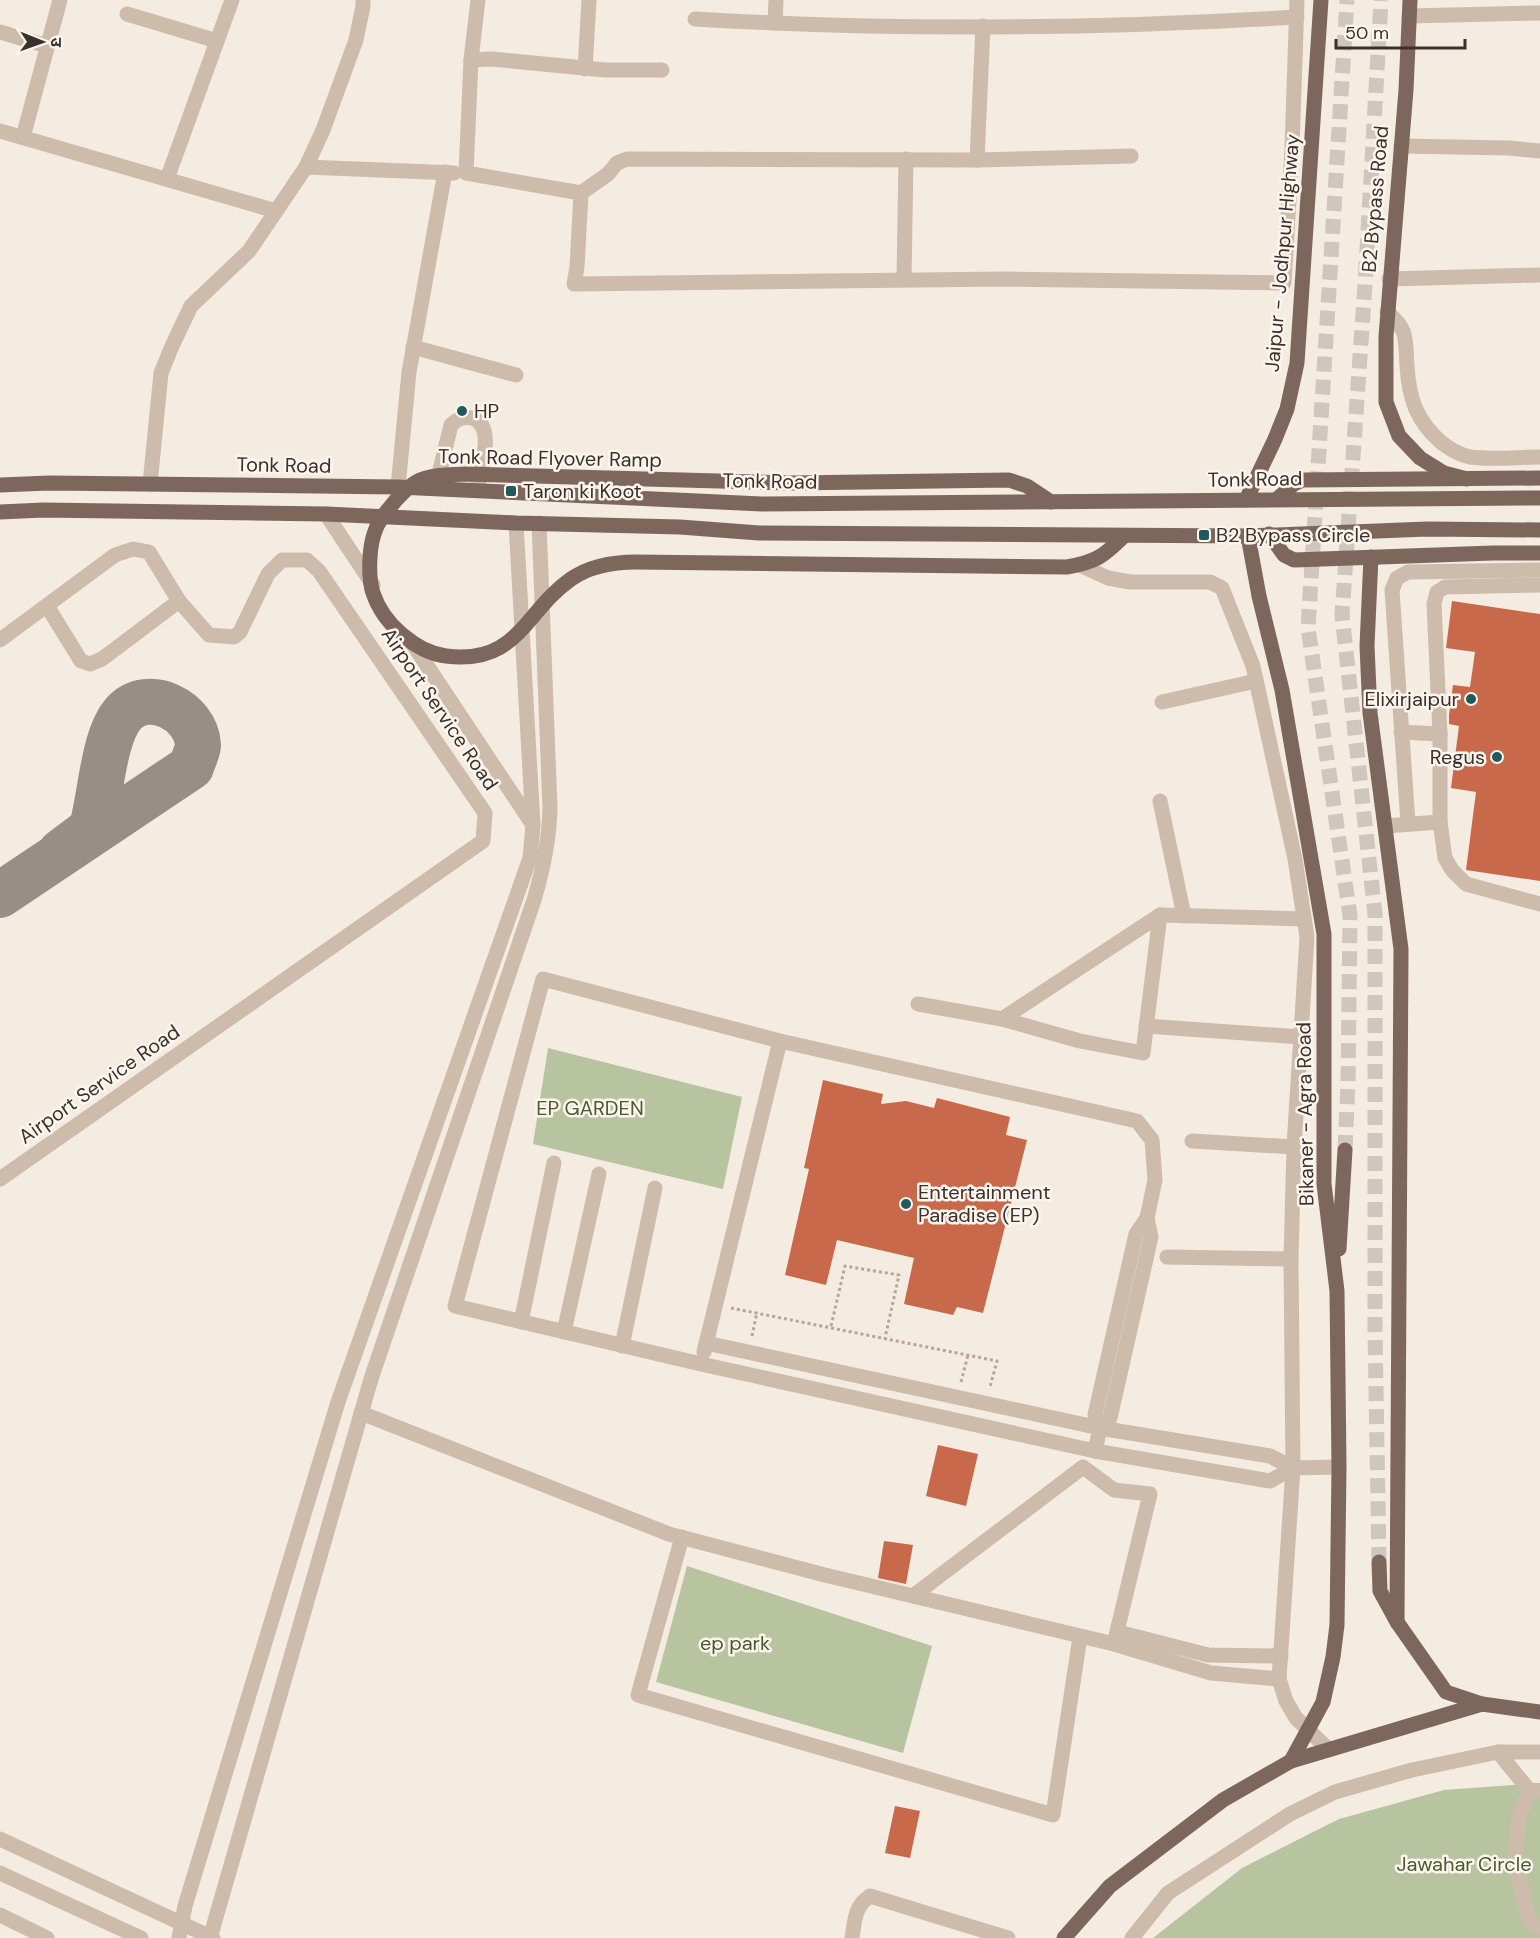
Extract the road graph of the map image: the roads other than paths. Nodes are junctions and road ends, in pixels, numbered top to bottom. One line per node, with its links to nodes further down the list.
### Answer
1 (60, 0): 19 (street)
2 (232, 0): 18 (street)
3 (363, 0): 30 (street)
4 (478, 0): 20 (street)
5 (589, 0): 21 (street)
6 (776, 0): 15 (street)
7 (1297, 0): 13 (street)
8 (1321, 0): 52 (main road, Jaipur - Jodhpur Highway)
9 (1410, 0): 12 (main road, B2 Bypass Road)
10 (1540, 13): 12 (street)
11 (127, 14): 18 (street)
12 (1410, 16): 25 (main road, B2 Bypass Road)
13 (1297, 17): 16 (street); 38 (street)
14 (695, 19): 15 (street)
15 (775, 23): 16 (street)
16 (983, 26): 29 (street)
17 (0, 32): 19 (street)
18 (218, 41): 33 (street)
19 (47, 46): 24 (street)
20 (471, 60): 21 (street); 32 (street)
21 (585, 69): 22 (street)
22 (662, 70)
23 (0, 131): 24 (street)
24 (23, 137): 33 (street)
25 (1401, 146): 26 (street); 37 (main road, B2 Bypass Road)
26 (1540, 151)
27 (1131, 156): 29 (street)
28 (906, 159): 29 (street); 34 (street); 38 (street)
29 (977, 160)
30 (306, 167): 31 (street); 35 (street)
31 (445, 172): 32 (street); 40 (street)
32 (466, 173): 34 (street)
33 (167, 179): 35 (street)
34 (581, 194): 38 (street)
35 (276, 211): 46 (street)
36 (1540, 275): 37 (street)
37 (1389, 279): 39 (main road, B2 Bypass Road)
38 (904, 280)
39 (1387, 312): 42 (street); 44 (main road, B2 Bypass Road)
40 (413, 347): 41 (street); 47 (street)
41 (516, 375)
42 (1540, 457)
43 (1534, 478): 44 (main road)
44 (1467, 479): 51 (main road)
45 (0, 484): 46 (main road, Tonk Road)
46 (150, 484): 47 (main road, Tonk Road)
47 (398, 487): 48 (main road, Tonk Road)
48 (435, 489): 49 (main road, Tonk Road); 49 (street)
49 (478, 490): 53 (main road, Tonk Road)
50 (1540, 498): 51 (main road, Tonk Road)
51 (1277, 499): 52 (main road, Tonk Road)
52 (1246, 501): 53 (main road, Tonk Road)
53 (1051, 502): 64 (main road, Tonk Road Flyover Ramp)
54 (0, 512): 55 (main road)
55 (326, 514): 56 (main road); 76 (street)
56 (516, 523): 57 (main road); 76 (street)
57 (539, 523): 60 (main road); 102 (street)
58 (1540, 530): 59 (main road)
59 (1269, 534): 61 (main road); 63 (main road)
60 (1124, 536): 61 (main road); 64 (main road, Tonk Road Flyover Ramp)
61 (1248, 536): 96 (main road, Bikaner - Agra Road)
62 (1540, 553): 63 (main road)
63 (1371, 557): 77 (main road)
64 (1080, 565): 69 (street)
65 (1535, 578): 71 (street); 72 (street)
66 (178, 601): 67 (street, Airport Service Road); 67 (street); 92 (street, Airport Service Road)
67 (47, 606): 68 (street, Airport Service Road)
68 (0, 640)
69 (1256, 681): 70 (street); 81 (street)
70 (1162, 702)
71 (1401, 732): 72 (street); 75 (street)
72 (1440, 734): 74 (street)
73 (1160, 801): 80 (street)
74 (1440, 822): 75 (street); 78 (street)
75 (1408, 823): 77 (street)
76 (533, 825): 127 (street)
77 (1385, 826): 110 (main road)
78 (1540, 904)
79 (1160, 915): 80 (street); 83 (street); 84 (street)
80 (1184, 916): 81 (street)
81 (1304, 919): 85 (street)
82 (918, 1004): 83 (street)
83 (1002, 1019): 84 (street)
84 (1146, 1026): 85 (street)
85 (1301, 1037): 88 (street)
86 (780, 1041): 97 (street); 99 (street); 103 (street)
87 (1192, 1141): 88 (street)
88 (1294, 1147): 95 (street)
89 (1345, 1150): 96 (main road)
90 (554, 1163): 97 (street)
91 (599, 1174): 98 (street)
92 (0, 1179)
93 (655, 1188): 100 (street)
94 (1167, 1257): 95 (street)
95 (1291, 1259): 106 (street)
96 (1337, 1291): 105 (main road, Bikaner - Agra Road)
97 (521, 1322): 98 (street)
98 (564, 1332): 100 (street)
99 (706, 1343): 101 (street); 103 (street)
100 (622, 1346): 101 (street)
101 (701, 1364): 104 (street)
102 (361, 1413): 107 (street); 130 (street)
103 (1100, 1428): 104 (street); 106 (street)
104 (1095, 1451): 106 (street)
105 (1338, 1467): 106 (street); 117 (main road, Bikaner - Agra Road)
106 (1293, 1468): 113 (street)
107 (682, 1537): 109 (street); 111 (street)
108 (1379, 1562): 110 (main road)
109 (912, 1596): 111 (street); 112 (street)
110 (1397, 1622): 115 (main road)
111 (1080, 1637): 112 (street)
112 (1116, 1638): 113 (street); 114 (street)
113 (1281, 1656): 114 (street)
114 (1280, 1679): 117 (street)
115 (1482, 1704): 116 (main road); 118 (main road)
116 (1540, 1712)
117 (1309, 1728): 118 (street); 121 (main road, Bikaner - Agra Road)
118 (1329, 1750): 121 (main road)
119 (1498, 1752): 120 (street); 122 (street); 134 (street)
120 (1540, 1752)
121 (1292, 1761): 133 (main road)
122 (1534, 1790): 126 (street)
123 (0, 1839): 127 (street)
124 (0, 1873): 129 (street)
125 (0, 1915): 128 (street)
126 (1540, 1928)
127 (180, 1930): 130 (street)
128 (47, 1938)
129 (141, 1938)
130 (211, 1938)
131 (852, 1938): 132 (street)
132 (1008, 1938)
133 (1064, 1938)
134 (1131, 1938)

